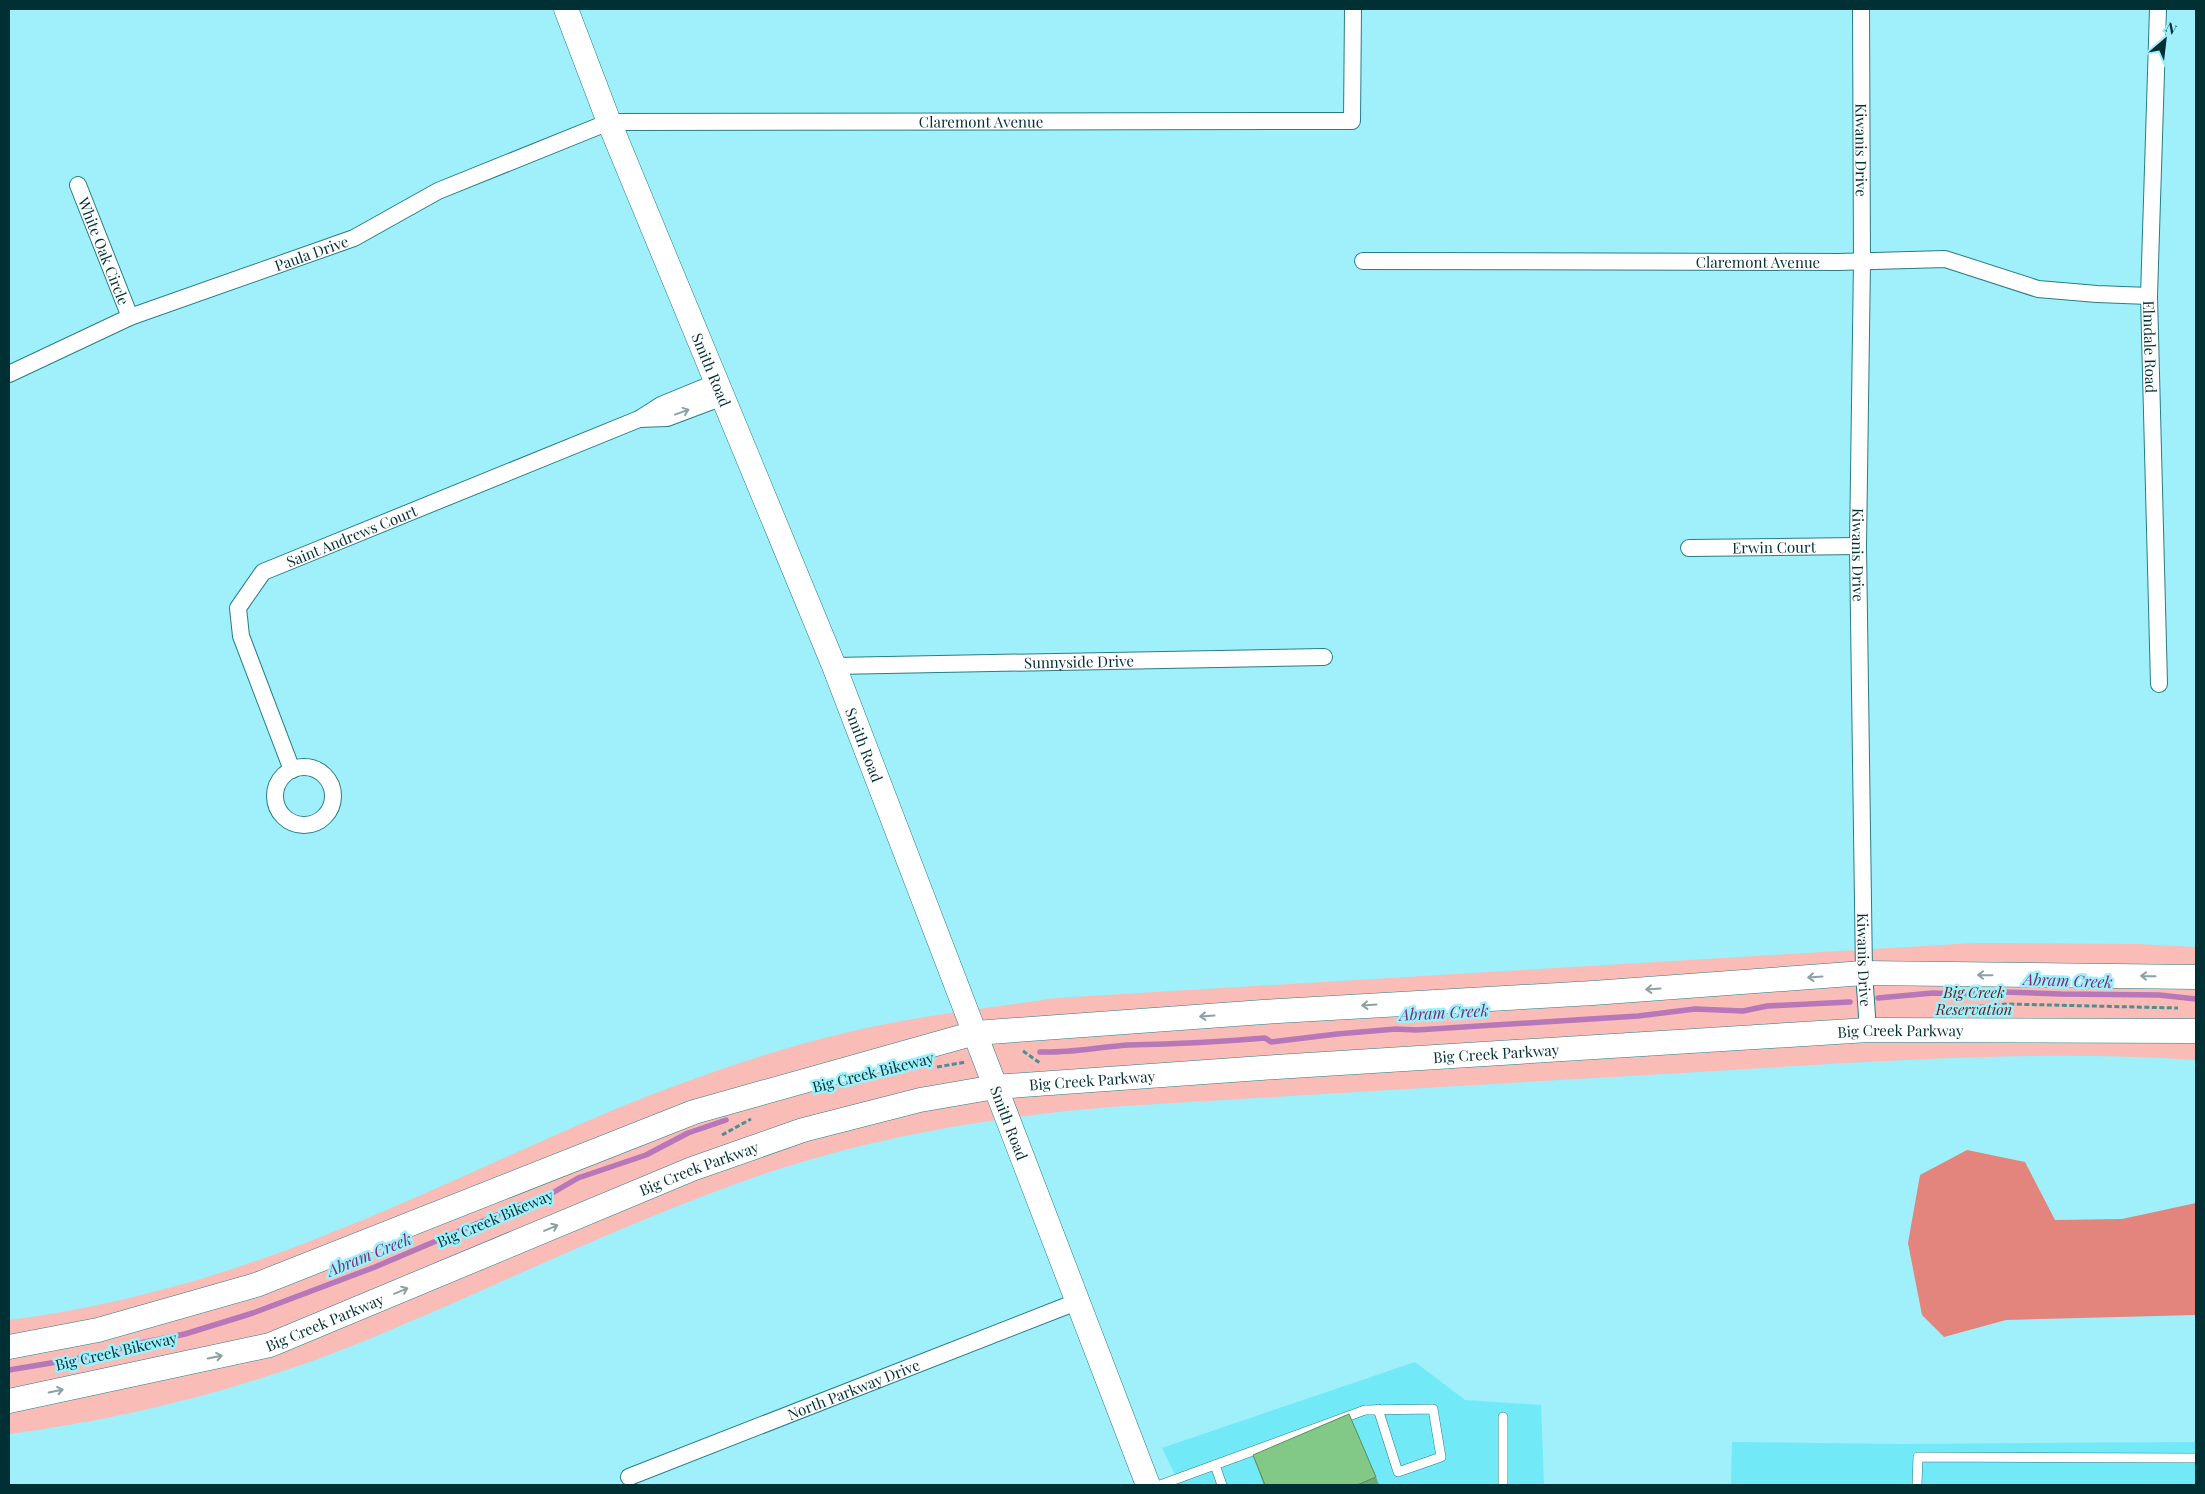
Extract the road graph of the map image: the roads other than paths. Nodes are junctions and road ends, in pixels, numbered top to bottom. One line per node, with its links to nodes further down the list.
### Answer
1 (566, 9): 5 (street, Smith Road)
2 (1353, 9): 5 (street, Claremont Avenue)
3 (1861, 9): 8 (street, Kiwanis Drive)
4 (2158, 9): 9 (street, Elmdale Road)
5 (609, 122): 10 (street, Paula Drive); 12 (street, Smith Road)
6 (78, 185): 10 (street, White Oak Circle)
7 (1363, 261): 8 (street, Claremont Avenue)
8 (1862, 261): 9 (street, Claremont Avenue); 13 (street, Kiwanis Drive)
9 (2148, 296): 17 (street, Elmdale Road)
10 (130, 317): 11 (street, Paula Drive)
11 (9, 374)
12 (720, 390): 16 (street, Smith Road); 18 (street, Saint Andrews Court)
13 (1858, 546): 14 (street, Erwin Court); 19 (street, Kiwanis Drive)
14 (1689, 548)
15 (1324, 657): 16 (street, Sunnyside Drive)
16 (834, 666): 23 (street, Smith Road)
17 (2158, 684)
18 (292, 770)
19 (1864, 974): 20 (street, one-way to 19); 21 (street, Kiwanis Drive); 23 (street, one-way to 23)
20 (2196, 977)
21 (1868, 1030): 22 (street, Big Creek Parkway); 24 (street, Big Creek Parkway)
22 (2196, 1031)
23 (975, 1033): 24 (street, Smith Road); 26 (street)
24 (995, 1087): 25 (street, Smith Road); 27 (street, Big Creek Parkway, one-way to 24)
25 (1079, 1301): 32 (street, North Parkway Drive); 33 (street, Smith Road)
26 (9, 1347)
27 (9, 1401)
28 (1378, 1409): 28 (lane); 31 (lane)
29 (1503, 1417): 36 (lane)
30 (2196, 1458): 37 (lane)
31 (1215, 1465): 34 (lane); 35 (lane)
32 (630, 1477)
33 (1148, 1485)
34 (1160, 1485)
35 (1222, 1485)
36 (1503, 1485)
37 (1918, 1485)

